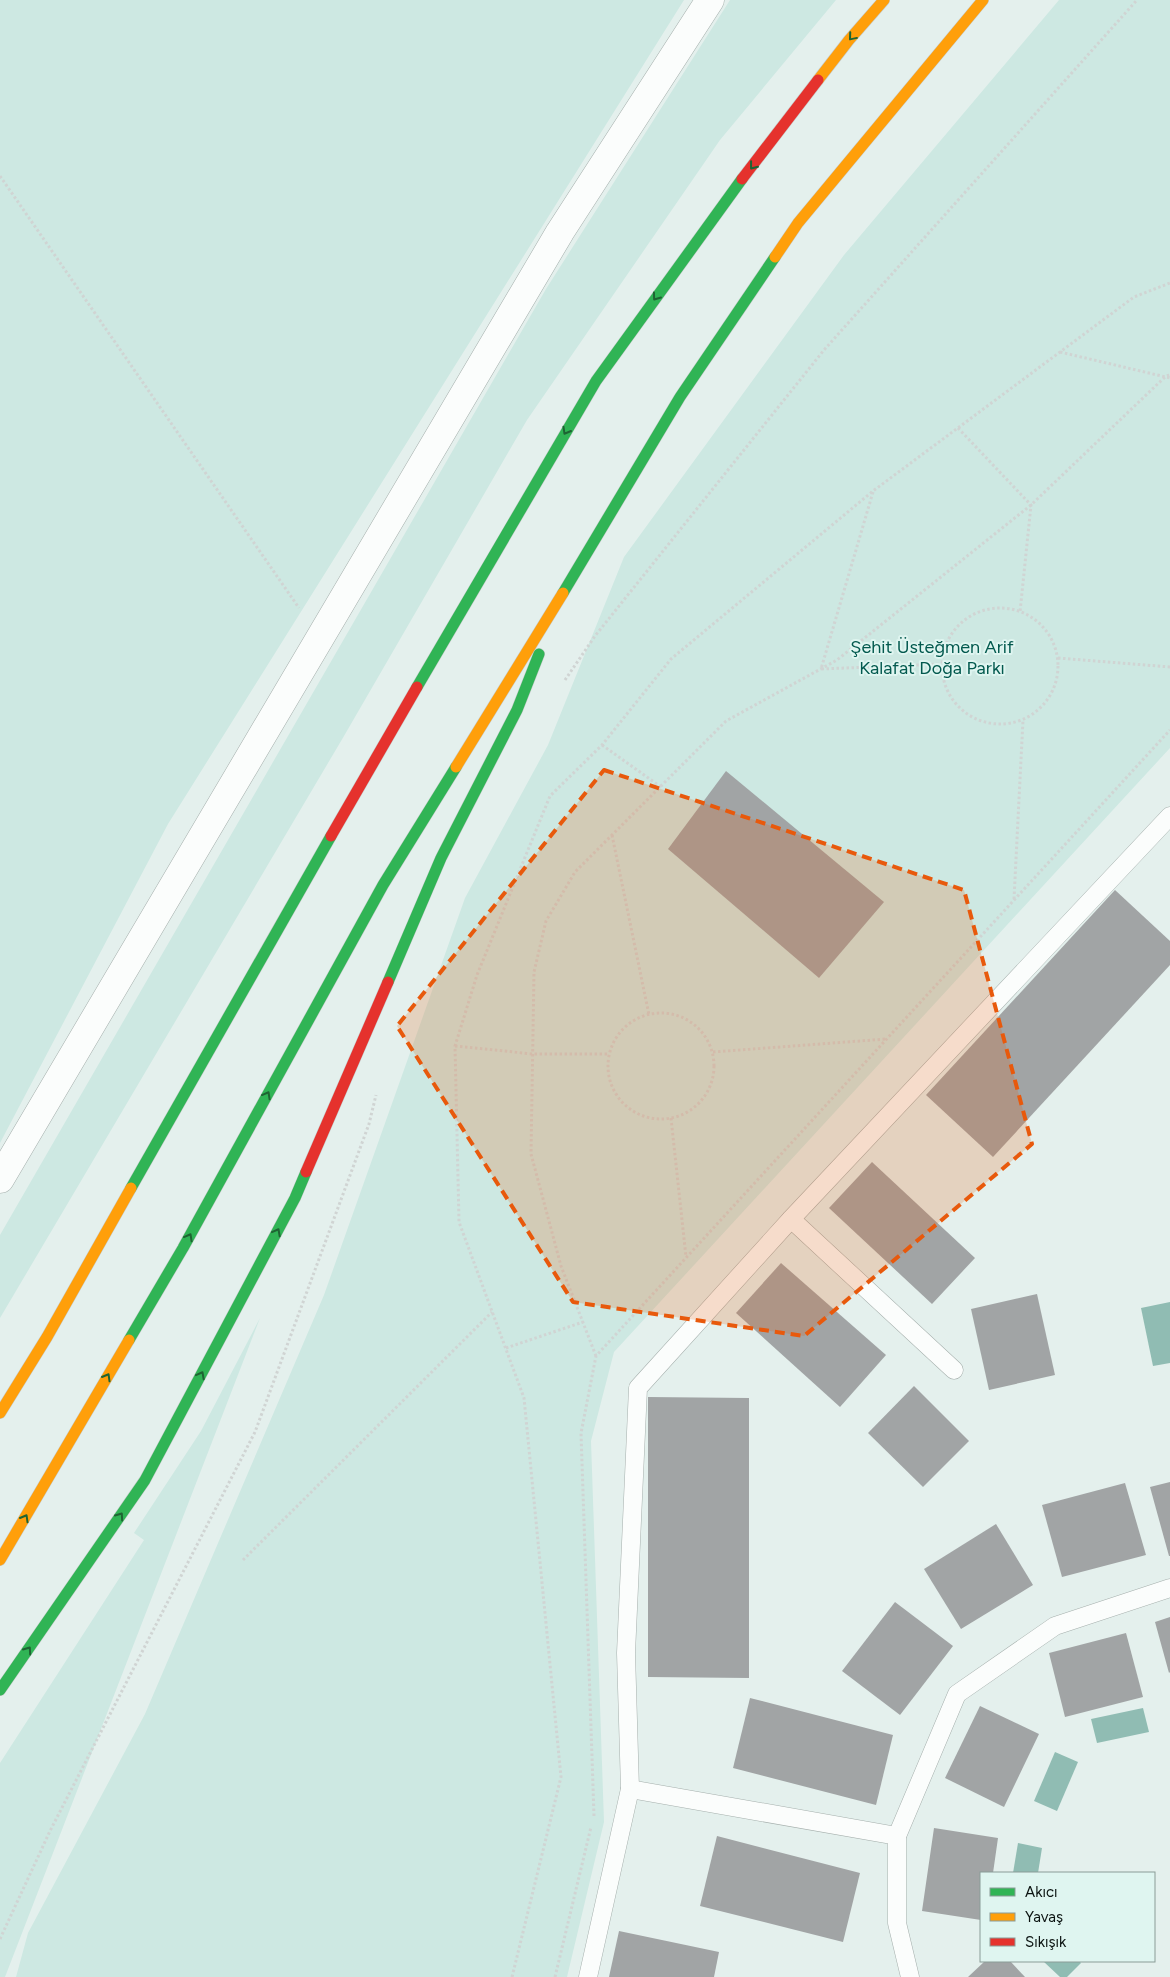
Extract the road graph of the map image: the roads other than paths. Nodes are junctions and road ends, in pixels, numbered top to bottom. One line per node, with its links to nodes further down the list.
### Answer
1 (710, 0): 6 (street)
2 (884, 0): 9 (highway, one-way to 9)
3 (983, 0): 4 (highway)
4 (566, 587): 10 (highway, one-way to 4); 12 (highway, one-way to 4)
5 (1170, 816): 7 (lane)
6 (0, 1179)
7 (790, 1219): 8 (lane); 13 (lane)
8 (954, 1370)
9 (0, 1413)
10 (0, 1560)
11 (1170, 1588): 14 (lane)
12 (0, 1690)
13 (630, 1789): 14 (lane); 15 (lane)
14 (897, 1836): 16 (lane)
15 (588, 1977)
16 (910, 1977)

